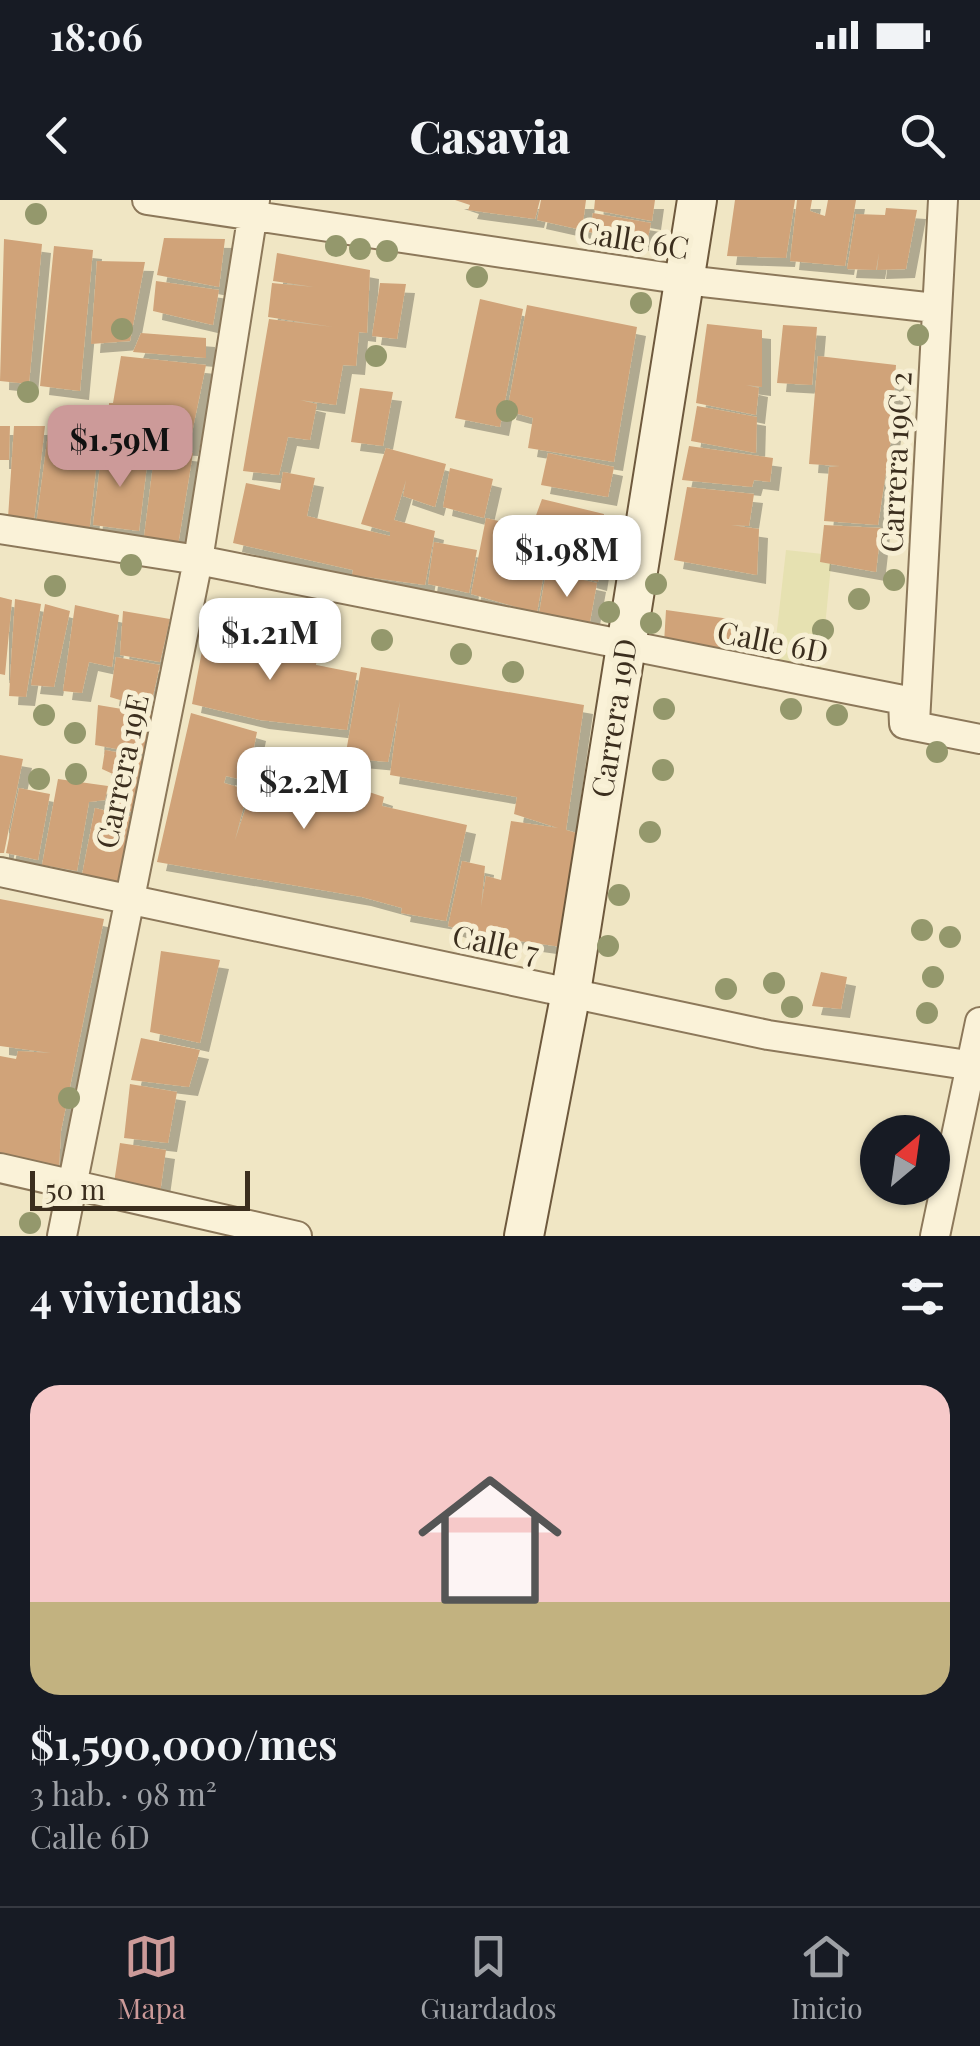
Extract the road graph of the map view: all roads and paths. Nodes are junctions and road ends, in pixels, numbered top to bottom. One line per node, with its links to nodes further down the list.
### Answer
1 (147, 200): 4 (street, Calle 6C)
2 (697, 200): 5 (street, Carrera 19D)
3 (943, 200): 6 (street, Carrera 19C 2)
4 (254, 206): 5 (street, Calle 6C); 8 (street, Carrera 19E)
5 (686, 280): 6 (street, Calle 6C); 9 (street, Carrera 19D)
6 (934, 308): 10 (street, Carrera 19C 2)
7 (0, 528): 8 (street, Calle 6D)
8 (198, 560): 9 (street, Calle 6D); 13 (street, Carrera 19E)
9 (624, 644): 10 (street, Calle 6D); 14 (street, Carrera 19D)
10 (914, 728): 11 (street)
11 (980, 739)
12 (0, 872): 13 (street, Calle 7)
13 (128, 896): 14 (street, Calle 7); 18 (street, Carrera 19E)
14 (571, 992): 16 (street, Calle 7); 21 (street, Carrera 19D)
15 (980, 1022): 16 (street)
16 (976, 1066): 22 (street)
17 (0, 1168): 18 (street)
18 (73, 1183): 19 (street, Carrera 19E); 20 (street)
19 (62, 1236)
20 (297, 1236)
21 (524, 1236)
22 (935, 1236)

